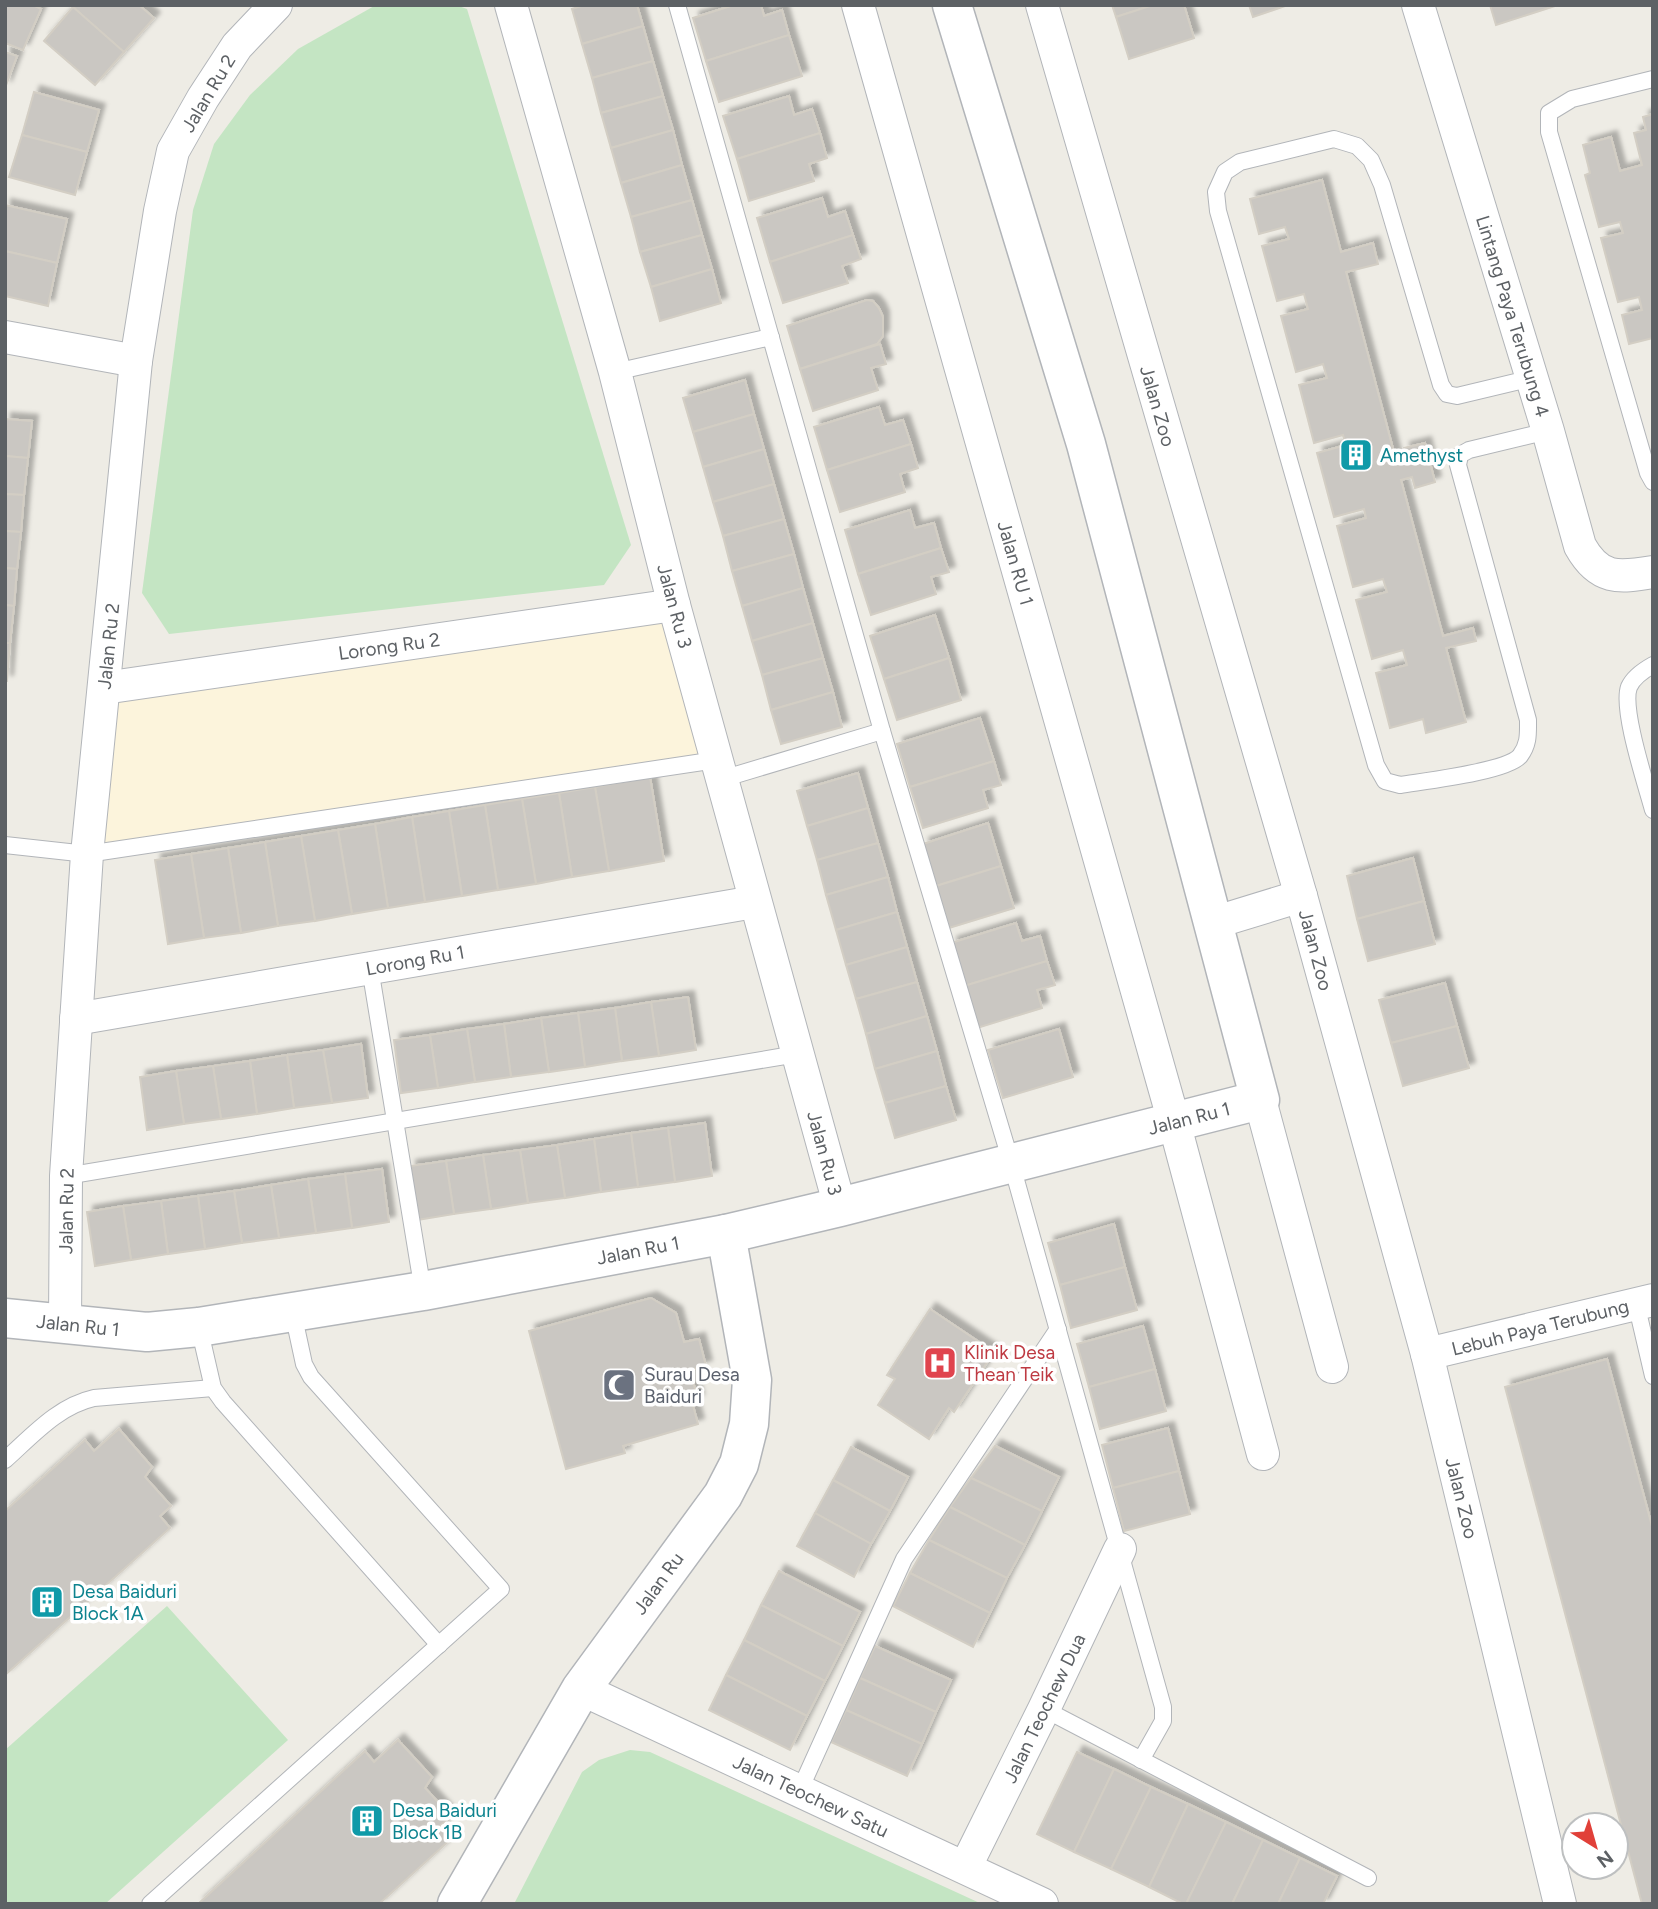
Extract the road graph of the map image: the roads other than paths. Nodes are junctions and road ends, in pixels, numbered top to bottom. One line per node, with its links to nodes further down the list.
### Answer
1 (276, 5): 11 (street, Jalan Ru 2)
2 (511, 5): 12 (street, Jalan Ru 3)
3 (677, 5): 10 (lane)
4 (858, 5): 33 (street, Jalan RU 1)
5 (952, 5): 27 (street)
6 (1042, 5): 25 (street, Jalan Zoo)
7 (1418, 5): 13 (street, Lintang Paya Terubung 4)
8 (1653, 79): 15 (lane)
9 (5, 337): 11 (street)
10 (771, 337): 12 (lane); 20 (lane)
11 (136, 361): 19 (street, Jalan Ru 2)
12 (615, 372): 17 (street, Jalan Ru 3)
13 (1532, 378): 14 (street, Lintang Paya Terubung 4); 14 (lane)
14 (1548, 431): 16 (street, Lintang Paya Terubung 4)
15 (1653, 482)
16 (1653, 572)
17 (674, 605): 19 (street, Lorong Ru 2); 21 (street, Jalan Ru 3)
18 (1653, 665): 22 (lane)
19 (104, 688): 24 (street, Jalan Ru 2)
20 (882, 731): 21 (lane); 34 (lane)
21 (719, 769): 24 (lane); 26 (street, Jalan Ru 3)
22 (1653, 810)
23 (5, 845): 24 (lane)
24 (87, 854): 29 (street, Jalan Ru 2)
25 (1301, 896): 27 (street); 45 (street, Jalan Zoo)
26 (754, 902): 28 (street, Lorong Ru 1); 30 (street, Jalan Ru 3)
27 (1213, 923): 31 (street)
28 (370, 968): 29 (street, Lorong Ru 1); 32 (lane)
29 (76, 1019): 35 (street, Jalan Ru 2)
30 (797, 1054): 32 (lane); 36 (street, Jalan Ru 3)
31 (1261, 1100): 33 (street, Jalan Ru 1); 46 (street)
32 (395, 1121): 35 (lane); 38 (lane)
33 (1174, 1122): 34 (street, Jalan Ru 1); 49 (street, Jalan RU 1)
34 (1011, 1162): 36 (street, Jalan Ru 1); 44 (lane)
35 (66, 1176): 42 (street, Jalan Ru 2)
36 (840, 1207): 37 (street, Jalan Ru 1)
37 (726, 1234): 38 (street, Jalan Ru 1); 53 (street, Jalan Ru)
38 (423, 1291): 40 (street, Jalan Ru 1)
39 (1644, 1301): 45 (street, Lebuh Paya Terubung); 47 (lane)
40 (293, 1313): 43 (street, Jalan Ru 1); 52 (lane)
41 (5, 1318): 42 (street, Jalan Ru 1)
42 (65, 1324): 43 (street, Jalan Ru 1)
43 (199, 1328): 48 (lane)
44 (1058, 1329): 51 (lane); 56 (lane)
45 (1427, 1354): 62 (street, Jalan Zoo)
46 (1332, 1367)
47 (1653, 1376)
48 (213, 1388): 50 (lane); 52 (lane)
49 (1263, 1454)
50 (5, 1460)
51 (1120, 1549): 54 (street, Jalan Teochew Dua); 55 (lane)
52 (439, 1645): 59 (lane)
53 (581, 1689): 56 (street, Jalan Teochew Satu); 60 (street, Jalan Ru)
54 (1044, 1709): 55 (lane); 57 (street, Jalan Teochew Dua)
55 (1141, 1760): 58 (lane)
56 (799, 1791): 57 (street, Jalan Teochew Satu)
57 (966, 1867): 61 (street, Jalan Teochew Satu)
58 (1368, 1878)
59 (150, 1904)
60 (457, 1904)
61 (1042, 1904)
62 (1560, 1904)

